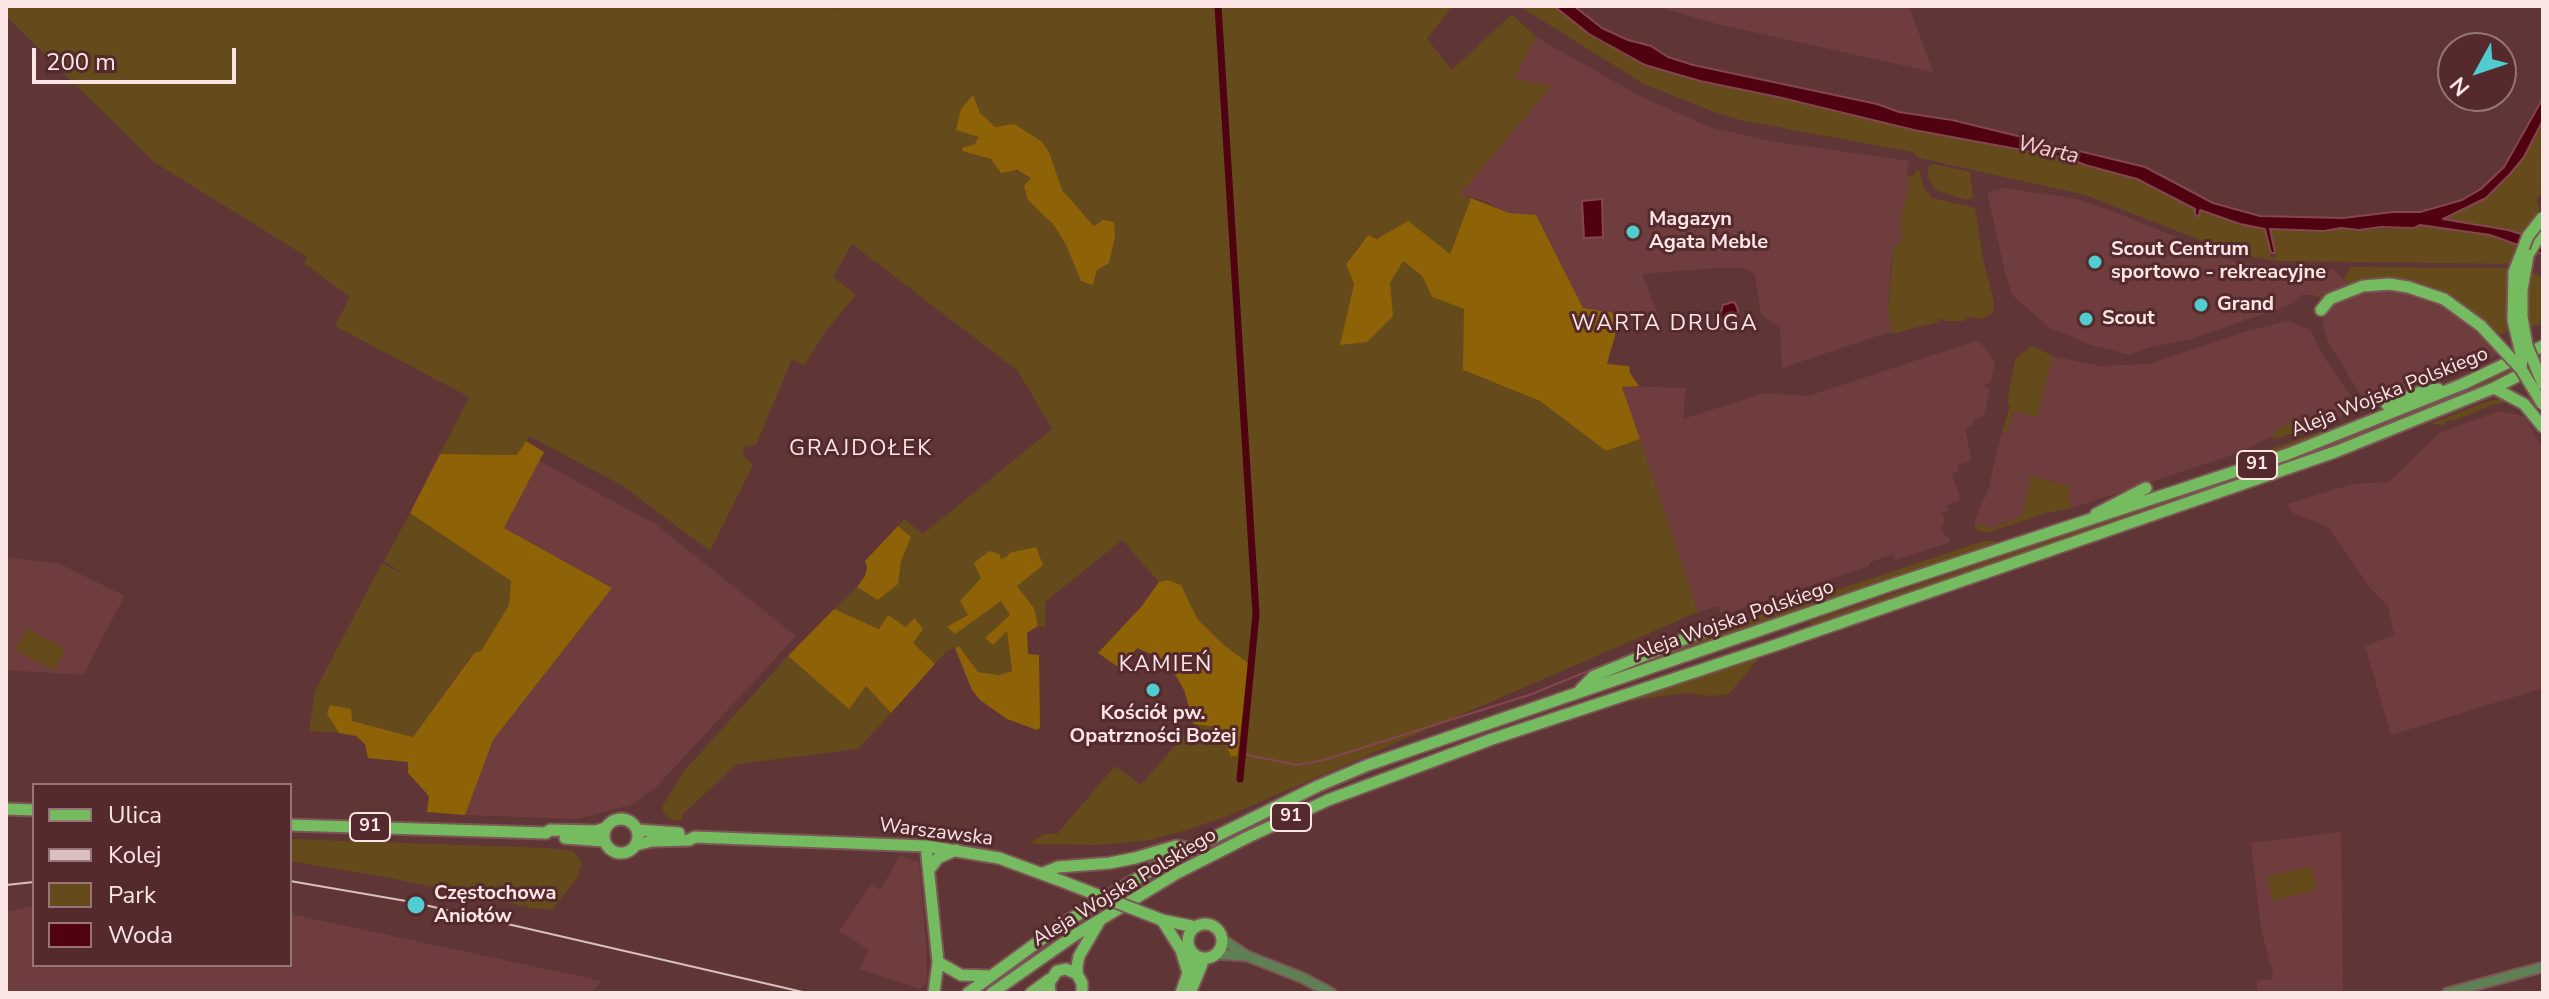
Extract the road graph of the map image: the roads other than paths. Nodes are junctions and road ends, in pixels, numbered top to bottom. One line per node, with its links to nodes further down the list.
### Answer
1 (2543, 217): 6 (main road, bridge)
2 (2543, 230): 8 (main road, bridge)
3 (2321, 310): 6 (main road, bridge)
4 (2543, 346): 7 (main road, Aleja Wojska Polskiego / 91)
5 (2543, 363): 9 (main road, Aleja Wojska Polskiego / 91)
6 (2521, 369): 10 (main road, bridge)
7 (2463, 384): 11 (main road); 14 (main road, Aleja Wojska Polskiego / 91)
8 (2543, 384)
9 (2494, 388): 12 (main road); 31 (main road, Aleja Wojska Polskiego / 91)
10 (2543, 403): 12 (main road)
11 (2387, 405)
12 (2541, 424)
13 (2146, 488): 14 (main road)
14 (2077, 525): 16 (main road, Aleja Wojska Polskiego / 91)
15 (1714, 627): 16 (main road)
16 (1578, 693): 27 (main road, Aleja Wojska Polskiego / 91)
17 (6, 809): 18 (main road)
18 (32, 810)
19 (292, 825): 22 (main road, 91)
20 (605, 828): 21 (main road, 91); 22 (main road, 91); 24 (main road)
21 (638, 830): 23 (main road, Warszawska / 91); 25 (main road)
22 (546, 833): 24 (main road, 91)
23 (695, 837): 25 (main road, Warszawska / 91); 26 (main road, Warszawska / 91)
24 (604, 841): 25 (main road, 91)
25 (636, 845)
26 (926, 846): 28 (main road, Warszawska / 91); 29 (main road)
27 (1189, 848): 30 (main road); 43 (main road, Aleja Wojska Polskiego)
28 (957, 850): 29 (main road); 30 (main road, Warszawska / 91)
29 (929, 870): 39 (main road)
30 (1043, 873): 32 (main road, Warszawska / 91, bridge)
31 (1101, 918): 42 (main road); 47 (main road, Aleja Wojska Polskiego)
32 (1164, 923): 33 (main road, Warszawska / 91); 35 (main road, Warszawska / 91); 41 (main road)
33 (1196, 927): 34 (main road, 91); 35 (main road)
34 (1222, 939): 37 (main road); 38 (street)
35 (1188, 940): 36 (main road)
36 (1193, 953): 37 (main road); 41 (main road)
37 (1212, 956): 38 (street); 52 (main road)
38 (1247, 956): 53 (street)
39 (938, 962): 43 (main road); 45 (main road)
40 (2543, 967): 54 (street)
41 (1188, 973): 51 (main road)
42 (1077, 974): 44 (main road); 50 (main road)
43 (991, 976): 46 (main road, Aleja Wojska Polskiego)
44 (1050, 978): 48 (main road); 49 (main road)
45 (934, 993)
46 (968, 993)
47 (992, 993)
48 (1031, 993)
49 (1050, 993)
50 (1081, 993)
51 (1181, 993)
52 (1190, 993)
53 (1331, 993)
54 (2447, 993)

